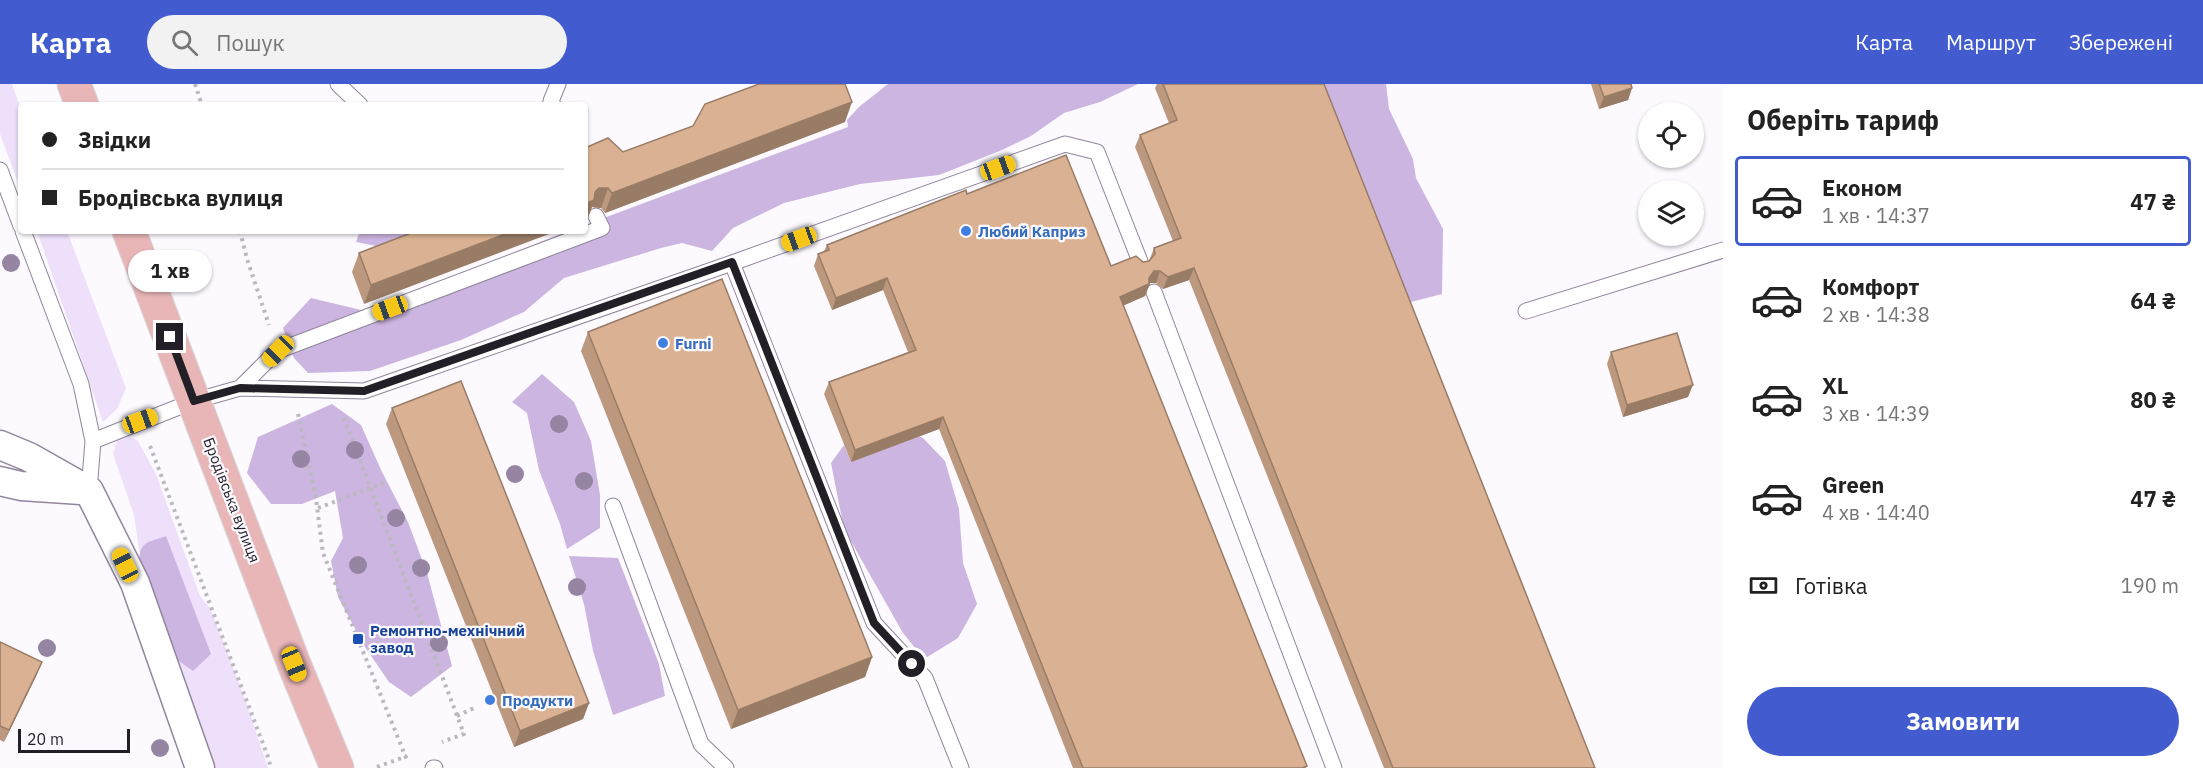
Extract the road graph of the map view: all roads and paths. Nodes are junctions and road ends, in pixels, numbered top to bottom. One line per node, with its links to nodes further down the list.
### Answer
1 (74, 84): 5 (main road)
2 (195, 84): 6 (path)
3 (338, 84): 7 (lane)
4 (558, 84): 8 (lane)
5 (81, 102)
6 (201, 102)
7 (357, 102)
8 (548, 102)
9 (0, 170): 11 (lane)
10 (596, 216): 12 (lane)
11 (18, 218)
12 (588, 233)
13 (24, 234): 28 (lane)
14 (130, 234): 26 (main road, Бродівська вулиця)
15 (241, 234): 22 (path)
16 (586, 234): 22 (lane)
17 (1723, 250): 21 (lane)
18 (732, 262): 19 (lane); 25 (lane); 47 (lane)
19 (1142, 264)
20 (1154, 292): 48 (lane)
21 (1526, 311)
22 (278, 351): 23 (lane)
23 (240, 388): 24 (lane); 26 (lane)
24 (293, 390): 25 (lane); 35 (path)
25 (332, 390): 32 (path)
26 (194, 401): 27 (lane); 44 (main road, Бродівська вулиця)
27 (140, 421): 28 (lane); 43 (path)
28 (93, 441): 33 (lane)
29 (0, 445): 33 (street)
30 (0, 481): 33 (street)
31 (386, 482): 32 (path)
32 (371, 488): 35 (path); 37 (path)
33 (89, 491): 42 (street)
34 (613, 506): 46 (lane)
35 (318, 508): 40 (path)
36 (474, 708): 37 (path)
37 (457, 716): 38 (path)
38 (437, 744)
39 (416, 752): 40 (path)
40 (405, 756): 41 (path); 45 (path)
41 (376, 767)
42 (200, 768)
43 (271, 768)
44 (337, 768)
45 (410, 768)
46 (726, 768)
47 (961, 768)
48 (1334, 768)

